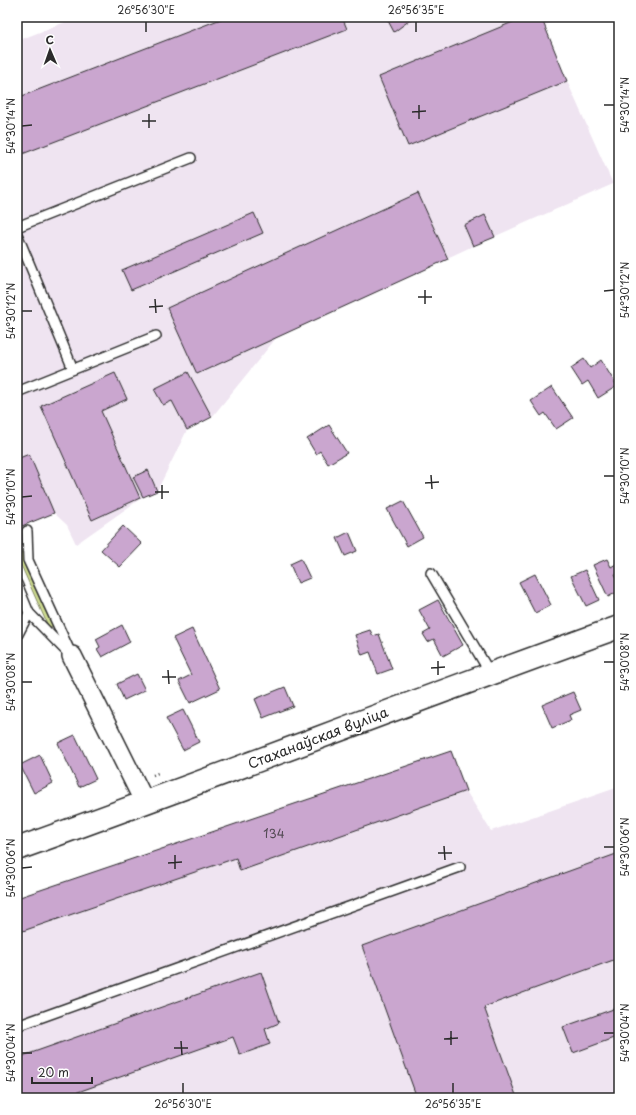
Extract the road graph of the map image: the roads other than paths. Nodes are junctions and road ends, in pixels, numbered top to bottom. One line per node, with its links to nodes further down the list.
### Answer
1 (192, 158): 2 (lane)
2 (17, 227)
3 (17, 234): 5 (lane)
4 (156, 336): 5 (lane)
5 (73, 369): 6 (lane)
6 (17, 392)
7 (27, 531): 13 (lane)
8 (431, 574): 14 (lane)
9 (17, 584): 10 (lane)
10 (29, 613): 12 (lane); 13 (lane)
11 (619, 627): 14 (street, Стаханаўская вуліца)
12 (17, 636)
13 (72, 656): 15 (street)
14 (490, 673): 15 (street, Стаханаўская вуліца)
15 (145, 803): 16 (street, Стаханаўская вуліца)
16 (17, 849)
17 (460, 867): 18 (lane)
18 (17, 1026)

